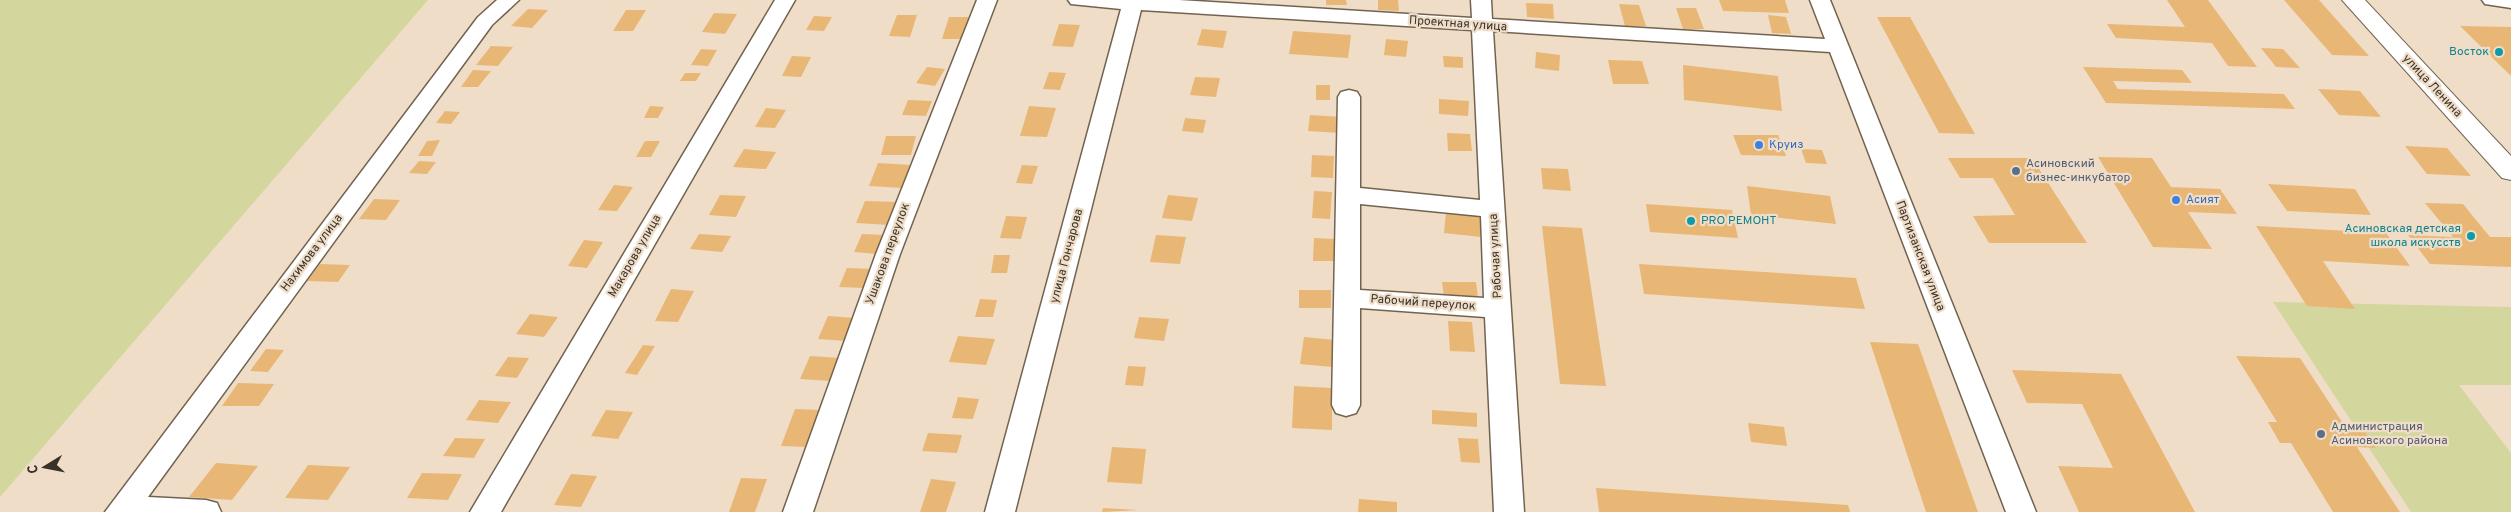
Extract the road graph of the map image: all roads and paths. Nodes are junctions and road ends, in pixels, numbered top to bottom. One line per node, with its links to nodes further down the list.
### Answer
1 (509, 0): 20 (street, Нахимова улица)
2 (785, 0): 22 (street, Макарова улица)
3 (987, 0): 23 (street, Ушакова переулок)
4 (1078, 0): 9 (street, Проектная улица)
5 (1481, 0): 11 (street, Рабочая улица)
6 (1820, 0): 12 (street, Партизанская улица)
7 (2353, 0): 14 (main road, улица Ленина)
8 (2492, 0): 10 (street)
9 (1133, 1): 11 (street, Проектная улица); 24 (street, улица Гончарова)
10 (2511, 2)
11 (1483, 26): 12 (street, Проектная улица); 16 (street, Рабочая улица)
12 (1838, 46): 26 (street, Партизанская улица)
13 (1349, 97): 15 (street)
14 (2511, 172)
15 (1348, 195): 16 (street); 17 (street)
16 (1493, 209): 18 (street, Рабочая улица)
17 (1347, 298): 18 (street, Рабочий переулок); 19 (street)
18 (1498, 308): 25 (street, Рабочая улица)
19 (1346, 405)
20 (122, 510): 21 (street)
21 (206, 512)
22 (485, 512)
23 (798, 512)
24 (1000, 512)
25 (1509, 512)
26 (2021, 512)

